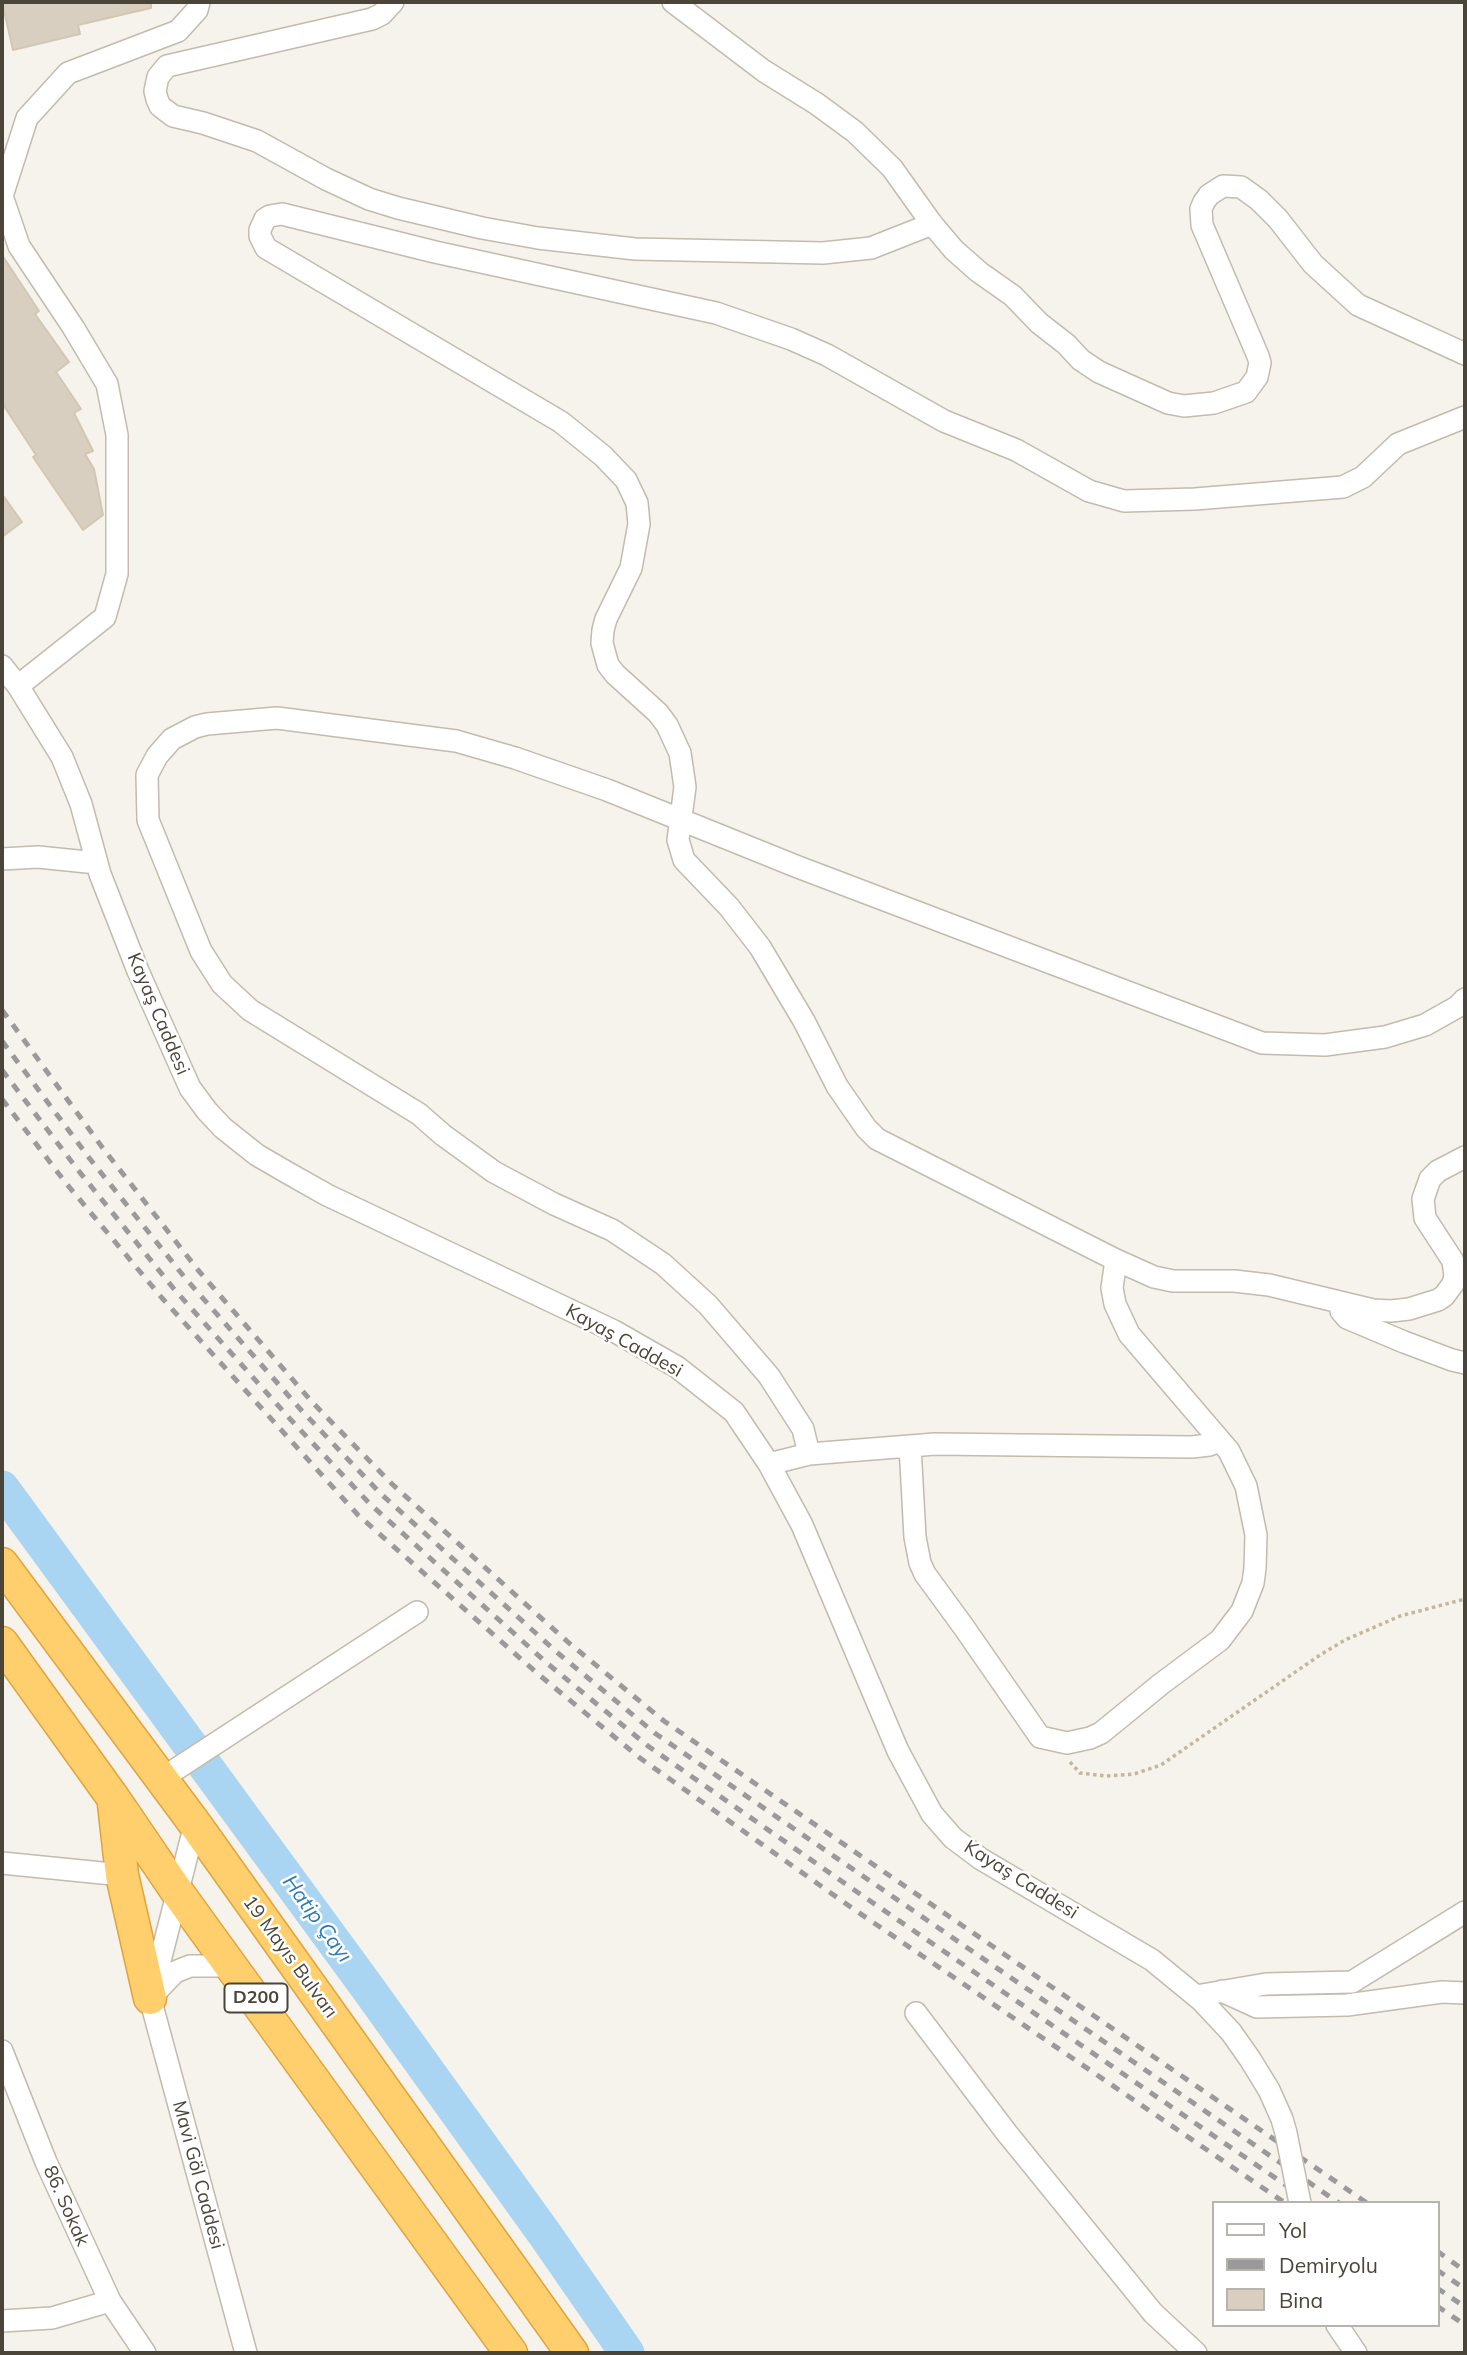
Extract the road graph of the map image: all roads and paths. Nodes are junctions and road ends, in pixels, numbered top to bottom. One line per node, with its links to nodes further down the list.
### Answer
1 (199, 2): 8 (street)
2 (393, 2): 4 (street)
3 (673, 2): 4 (street)
4 (932, 224): 5 (street)
5 (1465, 354)
6 (1465, 417): 9 (street)
7 (2, 666): 8 (street, Kayaş Caddesi)
8 (18, 686): 11 (street, Kayaş Caddesi)
9 (680, 820): 12 (street); 14 (street); 19 (street)
10 (2, 859): 11 (street)
11 (97, 863): 20 (street, Kayaş Caddesi)
12 (1465, 999)
13 (1465, 1157): 15 (street)
14 (1116, 1260): 15 (street); 17 (street)
15 (1342, 1303): 16 (street)
16 (1465, 1363)
17 (1220, 1441): 18 (street); 25 (street)
18 (910, 1446): 19 (street); 25 (street)
19 (808, 1454): 20 (street)
20 (769, 1464): 36 (street, Kayaş Caddesi)
21 (2, 1564): 26 (highway, 19 Mayıs Bulvarı / D200)
22 (1465, 1599): 25 (path)
23 (417, 1612): 26 (street)
24 (2, 1643): 27 (highway, D200)
25 (1067, 1742)
26 (171, 1771): 28 (highway, 19 Mayıs Bulvarı / D200)
27 (114, 1799): 30 (highway); 31 (highway, D200)
28 (195, 1824): 31 (street); 47 (highway, 19 Mayıs Bulvarı / D200)
29 (2, 1863): 30 (street)
30 (122, 1875): 37 (highway)
31 (178, 1893): 33 (highway, D200); 37 (street)
32 (1465, 1912): 34 (street)
33 (233, 1966): 37 (street); 46 (highway, D200)
34 (1222, 1991): 35 (street); 36 (street)
35 (1465, 1993)
36 (1196, 1996): 40 (street, Kayaş Caddesi, bridge)
37 (150, 1998): 45 (street, Mavi Göl Caddesi)
38 (916, 2012): 48 (street)
39 (2, 2051): 41 (street, 86. Sokak)
40 (1300, 2201)
41 (110, 2301): 42 (street); 44 (street, 86. Sokak)
42 (2, 2321)
43 (1338, 2327): 49 (street)
44 (145, 2353)
45 (246, 2353)
46 (511, 2353)
47 (572, 2353)
48 (1196, 2353)
49 (1356, 2353)

